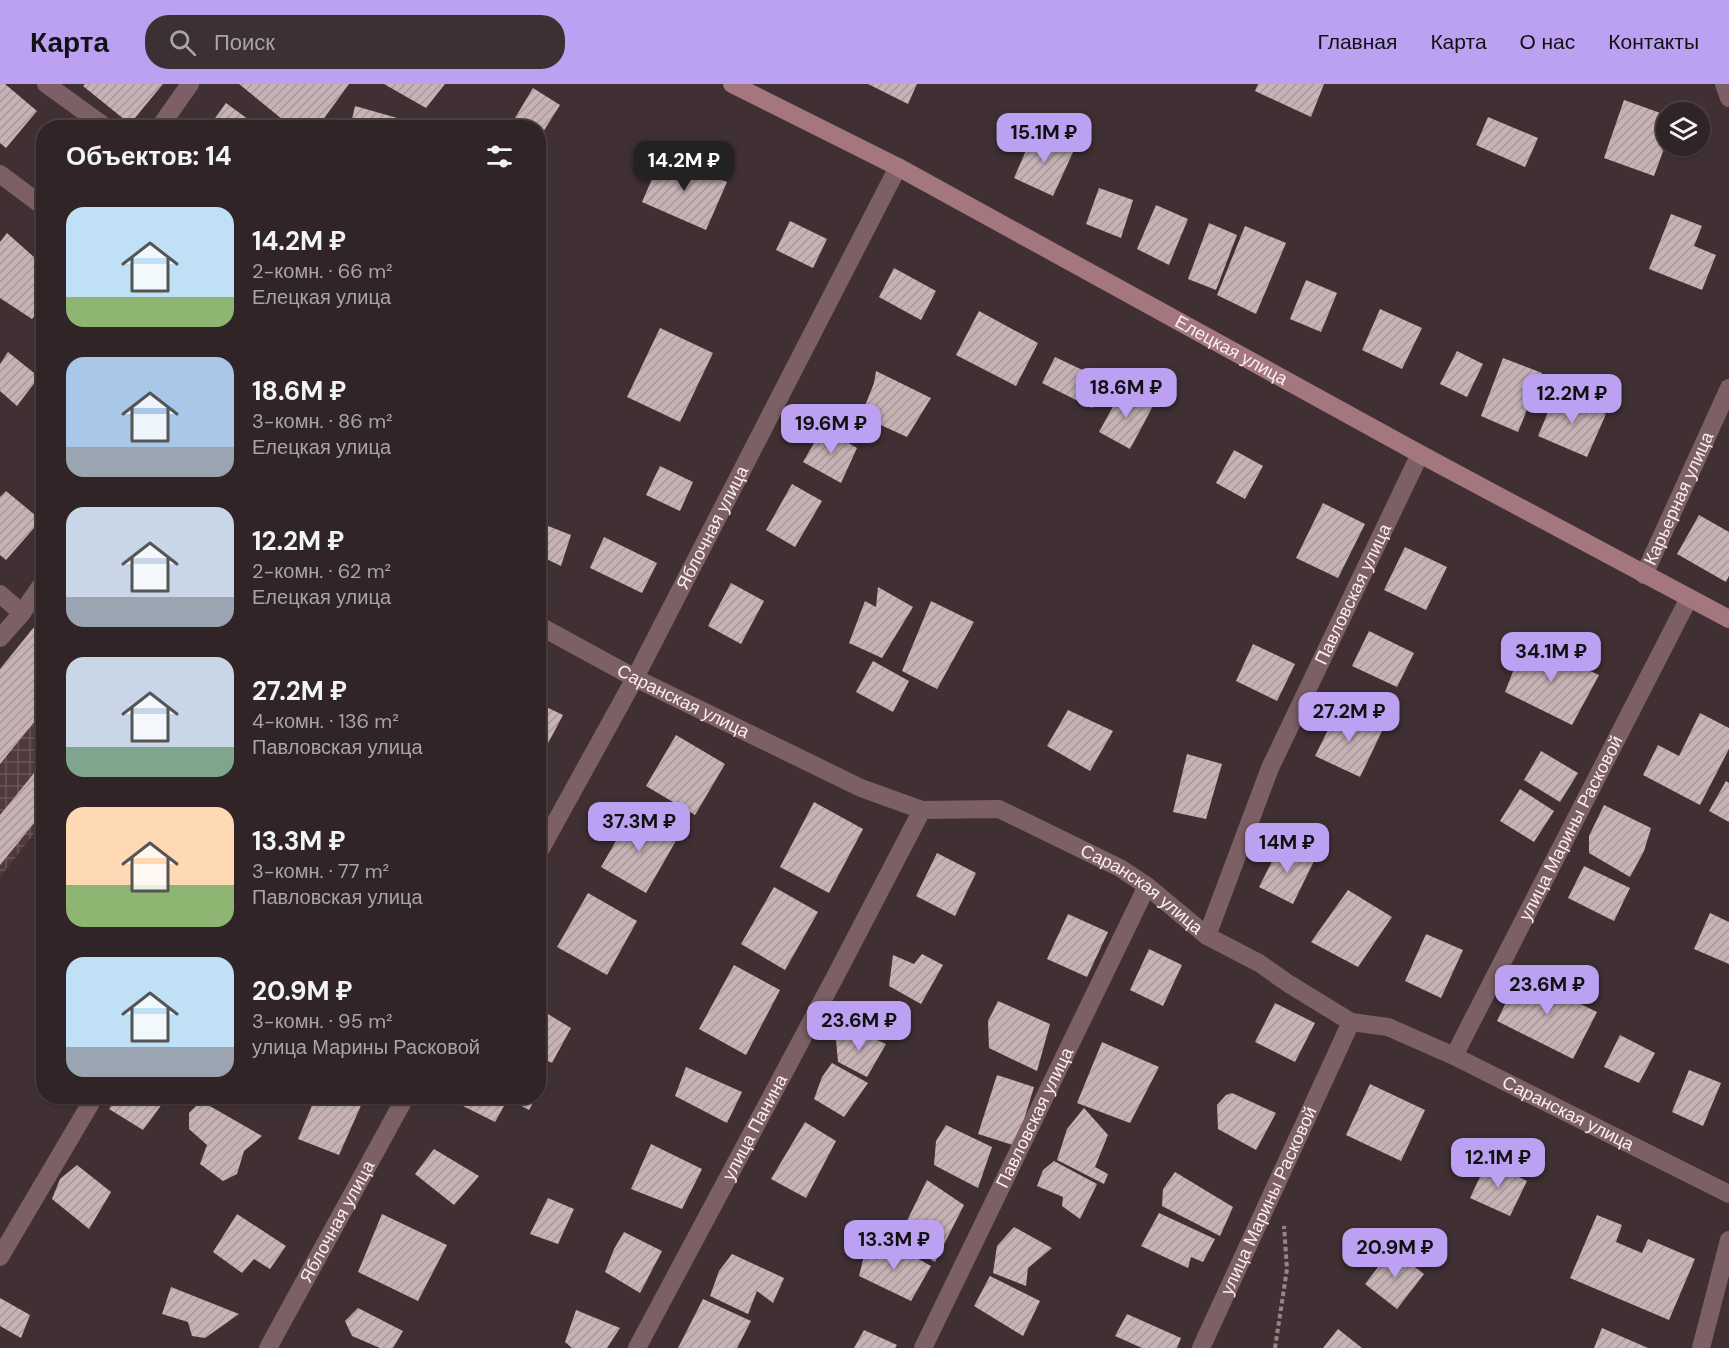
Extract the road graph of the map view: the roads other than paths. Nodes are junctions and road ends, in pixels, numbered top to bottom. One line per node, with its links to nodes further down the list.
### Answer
1 (46, 84): 6 (street)
2 (190, 84): 7 (street)
3 (1724, 84): 5 (street)
4 (743, 87): 8 (main road, Елецкая улица)
5 (1729, 98)
6 (96, 120)
7 (165, 120)
8 (898, 167): 12 (main road, Елецкая улица); 21 (street, Яблочная улица)
9 (0, 174): 10 (street)
10 (36, 201)
11 (1729, 388): 13 (street, Карьерная улица)
12 (1420, 454): 13 (main road, Елецкая улица); 25 (street, Павловская улица)
13 (1644, 575): 16 (main road, Елецкая улица)
14 (36, 593): 17 (street)
15 (0, 594): 17 (street)
16 (1689, 598): 18 (main road, Елецкая улица); 27 (street, улица Марины Расковой)
17 (22, 613): 20 (street)
18 (1729, 619)
19 (546, 629): 21 (street, Саранская улица)
20 (0, 638)
21 (635, 678): 22 (street, Саранская улица); 23 (street, Яблочная улица)
22 (922, 810): 24 (street, Саранская улица); 34 (street, улица Панина)
23 (546, 839)
24 (1147, 886): 25 (street, Саранская улица); 35 (street, Павловская улица)
25 (1207, 936): 26 (street, Саранская улица)
26 (1351, 1022): 27 (street, Саранская улица); 36 (street, улица Марины Расковой)
27 (1454, 1056): 30 (street, Саранская улица)
28 (90, 1104): 32 (street)
29 (402, 1104): 33 (street, Яблочная улица)
30 (1729, 1194)
31 (1729, 1240): 37 (street)
32 (0, 1257)
33 (268, 1348)
34 (637, 1348)
35 (923, 1348)
36 (1201, 1348)
37 (1701, 1348)

